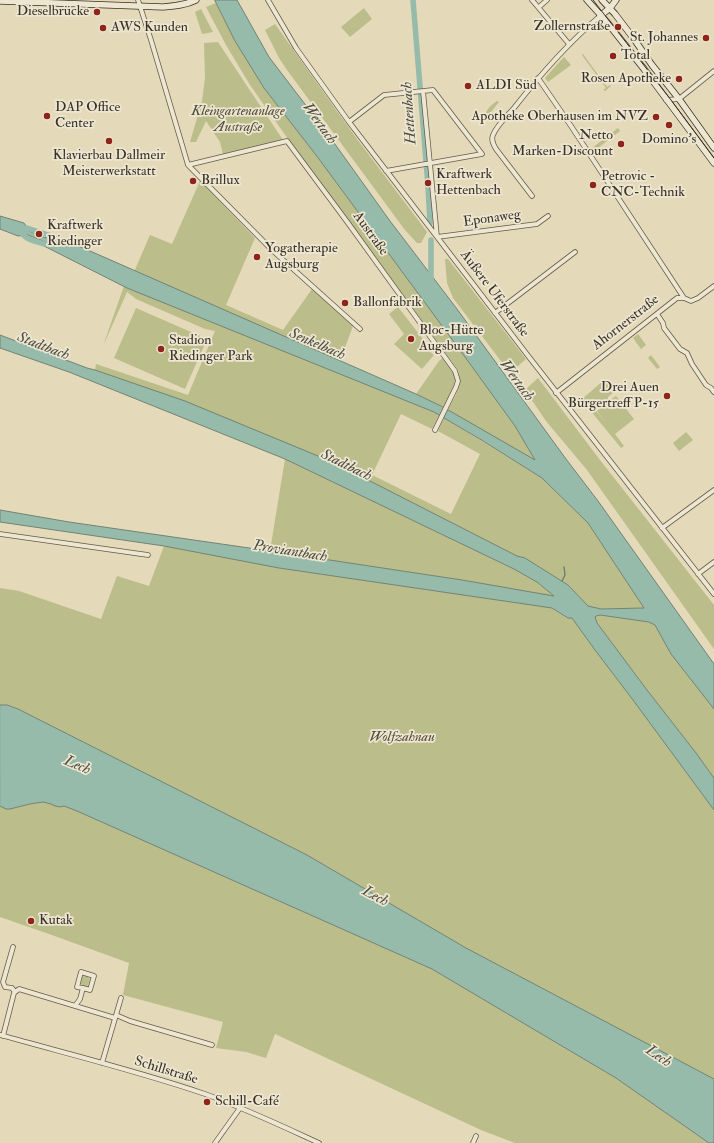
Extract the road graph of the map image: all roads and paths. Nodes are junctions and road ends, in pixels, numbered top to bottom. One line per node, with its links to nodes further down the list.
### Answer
1 (138, 0): 10 (street)
2 (196, 0): 10 (main road)
3 (268, 0): 20 (street, Äußere Uferstraße)
4 (532, 0): 11 (street)
5 (548, 0): 11 (street)
6 (587, 0): 13 (main road)
7 (602, 0): 12 (main road)
8 (616, 0): 12 (main road)
9 (0, 1): 10 (main road)
10 (140, 6): 24 (street)
11 (539, 7): 14 (street)
12 (610, 8): 13 (main road); 18 (main road)
13 (600, 16): 14 (street); 19 (main road)
14 (569, 44): 16 (street)
15 (714, 71): 18 (street)
16 (538, 78): 26 (street); 31 (street)
17 (423, 91): 20 (street); 23 (street); 23 (street)
18 (679, 99): 19 (street); 21 (main road)
19 (666, 100): 22 (main road)
20 (349, 122): 25 (street, Äußere Uferstraße)
21 (714, 148)
22 (714, 163)
23 (430, 164): 25 (street); 28 (street)
24 (188, 165): 34 (street); 37 (street, Austraße)
25 (386, 171): 28 (street, Äußere Uferstraße)
26 (532, 196)
27 (548, 216): 28 (street, Eponaweg)
28 (436, 238): 32 (street, Äußere Uferstraße)
29 (575, 252): 32 (street)
30 (714, 286): 31 (street, Ahornerstraße)
31 (684, 298): 33 (street, Ahornerstraße)
32 (495, 313): 36 (street, Äußere Uferstraße)
33 (656, 314): 35 (street); 36 (street, Ahornerstraße)
34 (360, 329)
35 (713, 389)
36 (556, 393): 39 (street, Äußere Uferstraße)
37 (435, 430)
38 (714, 490): 39 (street)
39 (662, 528): 43 (street, Äußere Uferstraße)
40 (0, 534): 41 (street)
41 (148, 555)
42 (714, 562): 43 (street)
43 (698, 574): 44 (street, Äußere Uferstraße)
44 (714, 594)
45 (13, 947): 47 (street)
46 (82, 990): 46 (street); 49 (street)
47 (15, 992): 49 (street); 51 (street)
48 (121, 998): 50 (street)
49 (75, 1006): 50 (street)
50 (116, 1016): 52 (street); 53 (street)
51 (1, 1035): 53 (street, Schillstraße)
52 (212, 1045)
53 (102, 1063): 54 (street, Schillstraße)
54 (240, 1108): 56 (street); 57 (street, Schillstraße)
55 (476, 1136): 58 (street)
56 (215, 1143)
57 (319, 1143)
58 (473, 1143)

